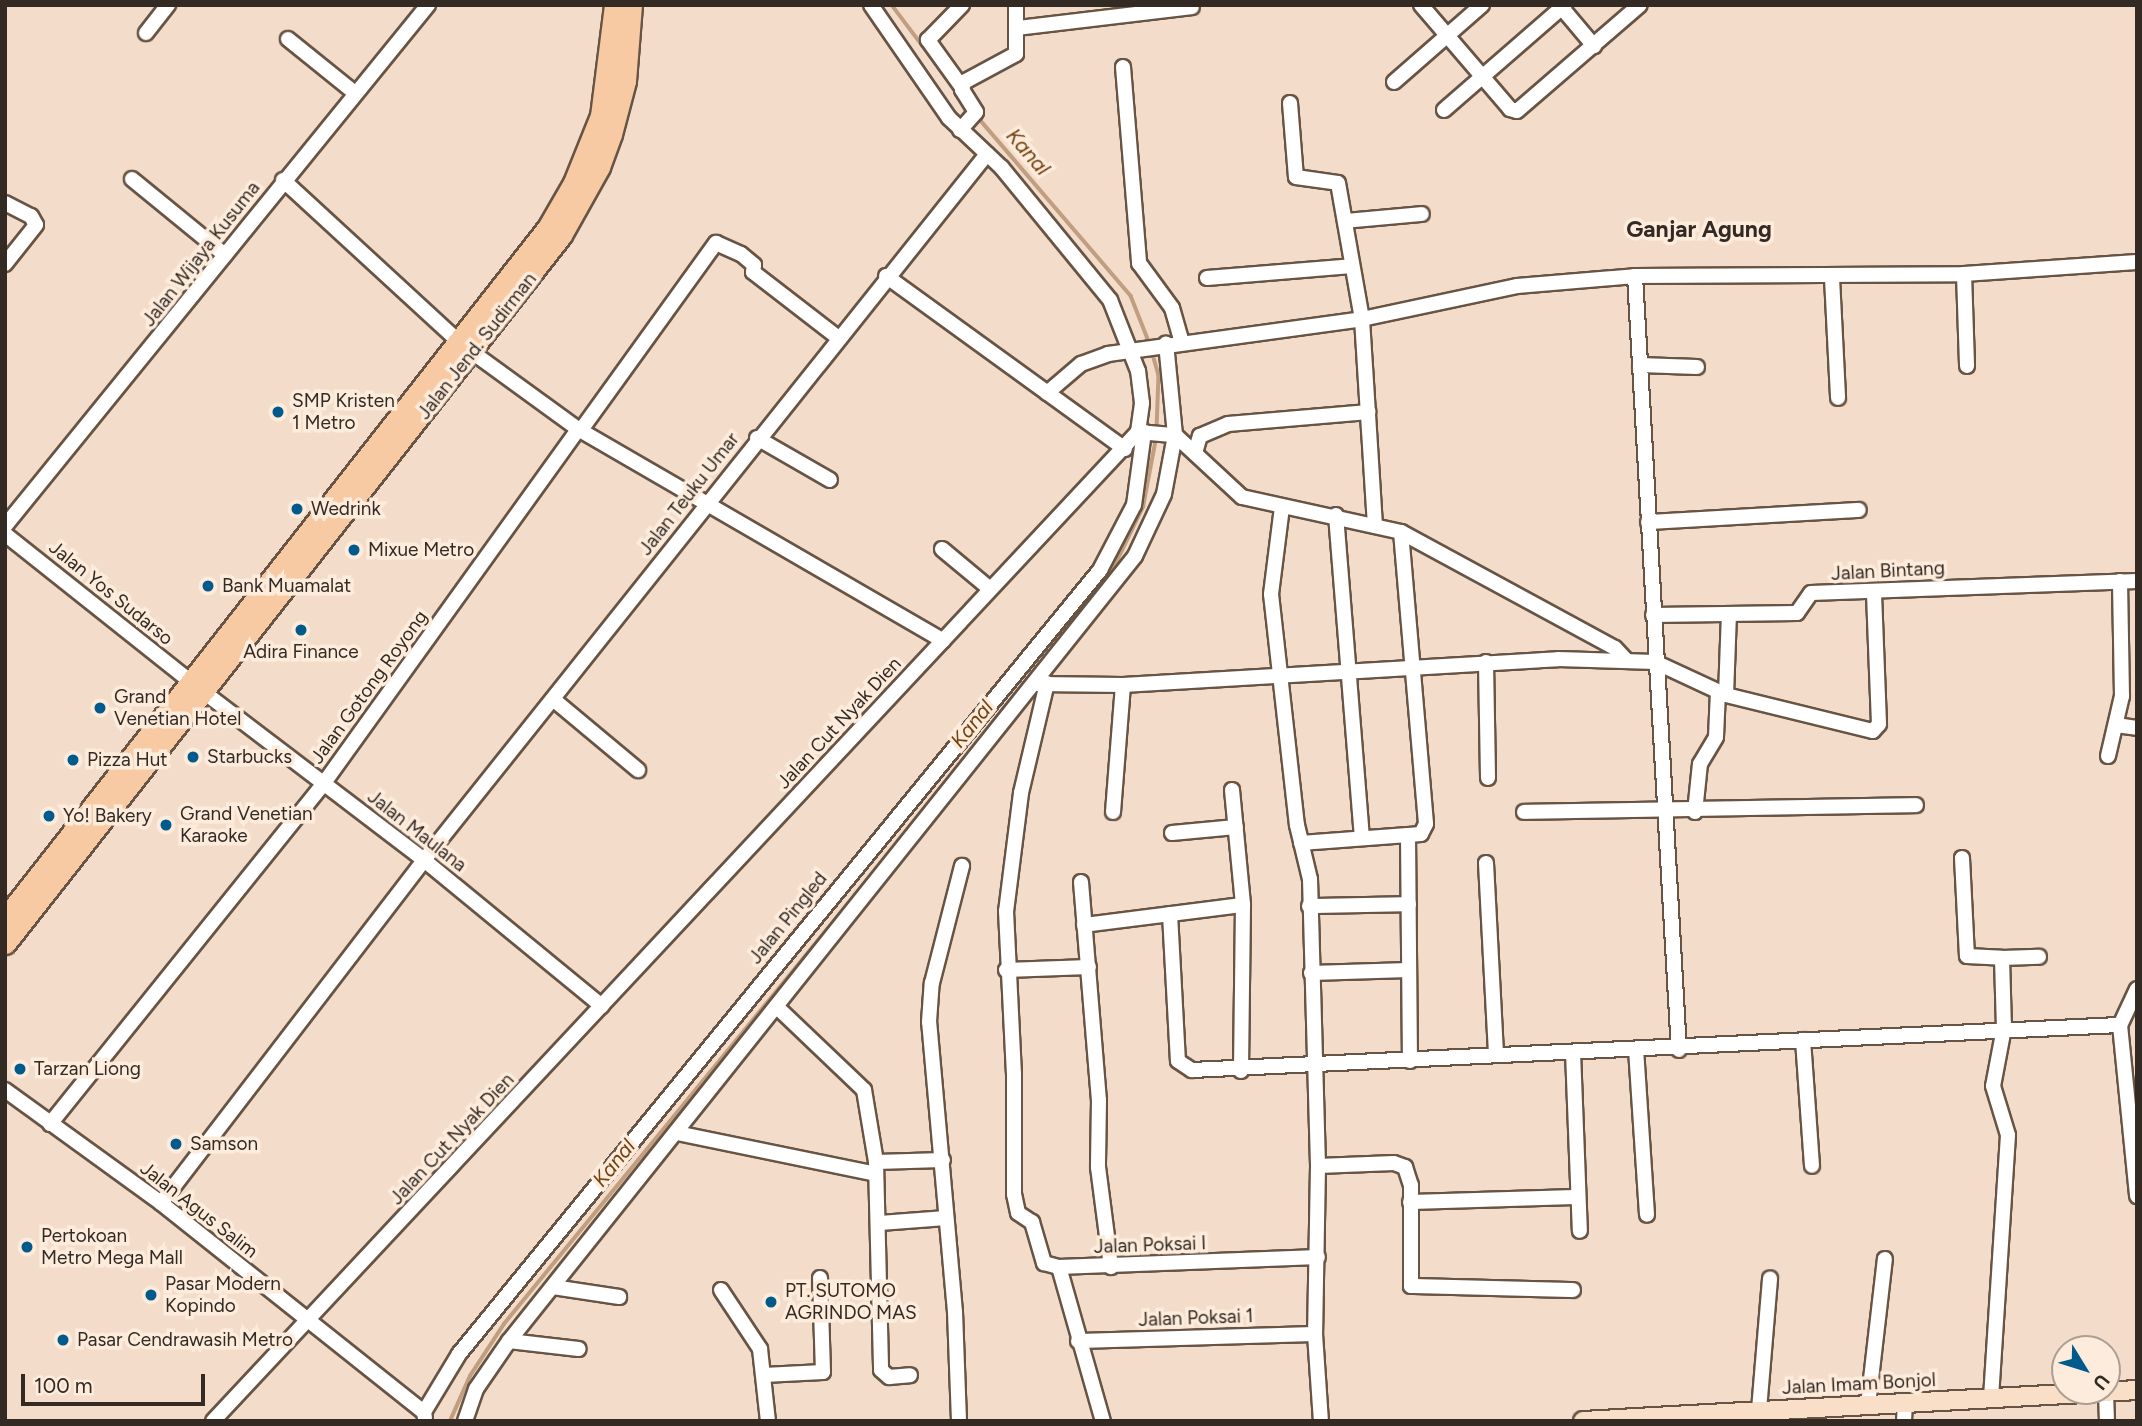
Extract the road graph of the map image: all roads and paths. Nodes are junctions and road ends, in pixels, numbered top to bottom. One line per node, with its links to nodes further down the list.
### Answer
1 (168, 5): 14 (street)
2 (428, 5): 22 (street, Jalan Wijaya Kusuma)
3 (615, 5): 45 (highway, Jalan Jend. Sudirman)
4 (631, 5): 45 (highway, Jalan Jend. Sudirman)
5 (871, 5): 25 (street)
6 (962, 5): 21 (street)
7 (1016, 5): 13 (street)
8 (1420, 5): 15 (street)
9 (1482, 5): 15 (street)
10 (1640, 5): 17 (street)
11 (1192, 7): 13 (street)
12 (1563, 7): 17 (street); 19 (street)
13 (1017, 28): 21 (street)
14 (146, 33)
15 (1447, 36): 19 (street); 20 (street)
16 (288, 39): 22 (street)
17 (1594, 46): 19 (street)
18 (1123, 66): 43 (street)
19 (1482, 76): 24 (street)
20 (1394, 82)
21 (961, 86): 25 (street)
22 (355, 93): 28 (street, Jalan Wijaya Kusuma)
23 (1290, 103): 31 (street)
24 (1444, 110)
25 (961, 128): 26 (street)
26 (987, 154): 37 (street, Jalan Teuku Umar); 46 (street)
27 (132, 179): 32 (street)
28 (284, 180): 32 (street, Jalan Wijaya Kusuma); 45 (street)
29 (5, 203): 34 (street)
30 (1422, 214): 31 (street)
31 (1345, 221): 35 (street)
32 (225, 256): 65 (street, Jalan Wijaya Kusuma)
33 (2137, 262): 36 (street)
34 (5, 264)
35 (1352, 266): 39 (street); 41 (street)
36 (1964, 274): 40 (street); 48 (street)
37 (886, 276): 42 (street, Jalan Teuku Umar); 50 (street)
38 (1635, 276): 40 (street); 41 (street); 47 (street)
39 (1207, 278)
40 (1832, 278): 51 (street)
41 (1362, 319): 43 (street); 52 (street)
42 (837, 337): 53 (street, Jalan Gotong Royong); 56 (street, Jalan Teuku Umar)
43 (1182, 342): 44 (street)
44 (1161, 344): 46 (street); 55 (street)
45 (465, 347): 53 (street); 85 (highway, Jalan Jend. Sudirman)
46 (1135, 349): 50 (street); 54 (street)
47 (1640, 365): 49 (street); 64 (street)
48 (1967, 366)
49 (1697, 367)
50 (1047, 393): 57 (street)
51 (1838, 398)
52 (1368, 412): 58 (street); 66 (street)
53 (579, 429): 60 (street); 93 (street, Jalan Gotong Royong)
54 (1144, 432): 55 (street); 57 (street, Jalan Cut Nyak Dien); 174 (street, Jalan Pingled)
55 (1173, 435): 58 (street); 83 (street)
56 (757, 438): 59 (street); 60 (street, Jalan Teuku Umar)
57 (1125, 449): 72 (street, Jalan Cut Nyak Dien)
58 (1195, 453): 61 (street)
59 (830, 480)
60 (709, 501): 76 (street); 87 (street, Jalan Teuku Umar)
61 (1282, 507): 63 (street); 82 (street)
62 (1859, 510): 64 (street)
63 (1336, 515): 66 (street); 81 (street)
64 (1648, 522): 74 (street)
65 (5, 526)
66 (1375, 526): 67 (street)
67 (1401, 532): 77 (street); 80 (street)
68 (5, 534): 85 (street, Jalan Yos Sudarso)
69 (942, 549): 72 (street)
70 (2120, 581): 71 (street, Jalan Bintang); 73 (street, Jalan Bintang); 88 (street)
71 (2137, 581)
72 (990, 589): 76 (street, Jalan Cut Nyak Dien)
73 (1874, 591): 75 (street, Jalan Bintang); 86 (street)
74 (1653, 614): 75 (street, Jalan Bintang); 79 (street)
75 (1729, 614): 86 (street)
76 (943, 640): 125 (street, Jalan Cut Nyak Dien)
77 (1626, 660): 78 (street); 79 (street)
78 (1486, 662): 80 (street); 92 (street)
79 (1656, 662): 86 (street); 99 (street)
80 (1412, 668): 81 (street); 103 (street)
81 (1348, 670): 82 (street); 104 (street)
82 (1283, 675): 84 (street); 105 (street)
83 (1042, 683): 84 (street); 121 (street); 126 (street)
84 (1124, 685): 96 (street)
85 (198, 687): 93 (street, Jalan Maulana); 102 (highway, Jalan Jend. Sudirman)
86 (1722, 693): 98 (street)
87 (553, 699): 91 (street); 107 (street, Jalan Teuku Umar)
88 (2116, 725): 89 (street); 90 (street)
89 (2137, 728)
90 (2108, 756)
91 (638, 770)
92 (1488, 778)
93 (324, 783): 107 (street, Jalan Maulana); 138 (street, Jalan Gotong Royong)
94 (1232, 790): 100 (street)
95 (1916, 805): 98 (street)
96 (1113, 811)
97 (1524, 812): 99 (street)
98 (1696, 812): 99 (street)
99 (1662, 813): 131 (street)
100 (1236, 827): 101 (street); 112 (street)
101 (1172, 833)
102 (82, 834): 115 (highway, Jalan Jend. Sudirman); 117 (highway, Jalan Jend. Sudirman)
103 (1409, 835): 104 (street); 111 (street)
104 (1362, 836): 105 (street)
105 (1301, 843): 113 (street)
106 (1962, 858): 119 (street)
107 (424, 860): 125 (street, Jalan Maulana); 147 (street, Jalan Teuku Umar)
108 (1486, 863): 133 (street)
109 (962, 866): 140 (street)
110 (1081, 882): 116 (street)
111 (1409, 904): 113 (street); 122 (street)
112 (1243, 905): 114 (street); 136 (street)
113 (1309, 906): 123 (street)
114 (1170, 914): 116 (street); 136 (street)
115 (5, 919)
116 (1084, 925): 120 (street)
117 (5, 943)
118 (2039, 957): 119 (street)
119 (2002, 958): 128 (street)
120 (1089, 967): 121 (street); 155 (street)
121 (1006, 970): 154 (street)
122 (1409, 970): 123 (street); 134 (street)
123 (1311, 973): 135 (street)
124 (2137, 989): 127 (street)
125 (602, 1006): 162 (street, Jalan Cut Nyak Dien)
126 (778, 1008): 139 (street); 143 (street)
127 (2120, 1025): 128 (street); 144 (street)
128 (2004, 1028): 129 (street); 170 (street)
129 (1803, 1040): 131 (street); 142 (street)
130 (1636, 1049): 131 (street); 132 (street); 148 (street)
131 (1679, 1050)
132 (1573, 1052): 133 (street); 145 (street)
133 (1496, 1055): 134 (street)
134 (1410, 1061): 135 (street)
135 (1315, 1065): 136 (street); 141 (street)
136 (1241, 1071)
137 (5, 1090): 138 (street, Jalan Agus Salim)
138 (50, 1124): 147 (street, Jalan Agus Salim)
139 (677, 1133): 143 (street); 158 (street)
140 (943, 1160): 143 (street); 149 (street)
141 (1318, 1166): 146 (street); 152 (street)
142 (1812, 1166)
143 (876, 1168): 150 (street)
144 (2137, 1196)
145 (1576, 1197): 146 (street); 151 (street)
146 (1410, 1202): 160 (street)
147 (161, 1203): 162 (street, Jalan Agus Salim)
148 (1647, 1215)
149 (946, 1218): 150 (street); 180 (street)
150 (880, 1223): 168 (street)
151 (1580, 1231)
152 (1318, 1257): 155 (street, Jalan Poksai I); 163 (street)
153 (1885, 1259): 171 (street)
154 (1059, 1267): 155 (street, Jalan Poksai I); 165 (street)
155 (1111, 1267)
156 (820, 1278): 167 (street)
157 (1770, 1278): 172 (street)
158 (553, 1287): 161 (street); 164 (street)
159 (721, 1290): 167 (street)
160 (1573, 1290)
161 (620, 1297)
162 (310, 1322): 174 (street, Jalan Agus Salim); 177 (street, Jalan Cut Nyak Dien)
163 (1315, 1334): 165 (street, Jalan Poksai 1); 182 (street)
164 (509, 1341): 166 (street); 178 (street)
165 (1079, 1341): 181 (street)
166 (579, 1349)
167 (764, 1375): 179 (street)
168 (910, 1375)
169 (2051, 1396): 170 (main road, Jalan Imam Bonjol)
170 (1991, 1399): 173 (main road, Jalan Imam Bonjol)
171 (1868, 1405): 172 (main road, Jalan Imam Bonjol); 173 (main road, Jalan Imam Bonjol)
172 (1759, 1410): 175 (main road, Jalan Imam Bonjol)
173 (1904, 1412)
174 (424, 1416)
175 (1738, 1416): 176 (main road, Jalan Imam Bonjol)
176 (1671, 1419): 183 (main road, Jalan Imam Bonjol)
177 (213, 1421)
178 (465, 1421)
179 (768, 1421)
180 (959, 1421)
181 (1104, 1421)
182 (1321, 1421)
183 (1583, 1421)

